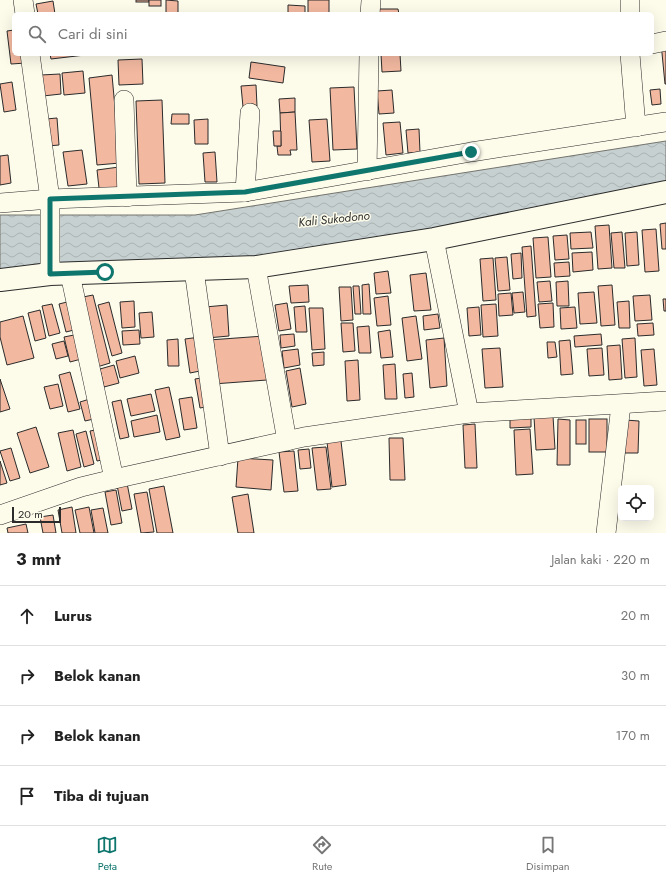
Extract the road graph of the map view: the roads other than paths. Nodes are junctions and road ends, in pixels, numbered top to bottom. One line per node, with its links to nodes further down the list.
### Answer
1 (23, 0): 3 (street)
2 (630, 0): 4 (street)
3 (25, 12)
4 (630, 12)
5 (666, 41): 6 (street)
6 (654, 44)
7 (30, 56): 19 (street)
8 (370, 56): 14 (street)
9 (630, 56): 13 (street)
10 (124, 100): 17 (street)
11 (250, 113): 15 (street)
12 (666, 122): 13 (street)
13 (636, 128): 14 (street)
14 (367, 172): 15 (street)
15 (245, 192): 17 (street)
16 (666, 192): 20 (main road)
17 (127, 197): 19 (street)
18 (0, 203): 19 (street)
19 (50, 204): 23 (street)
20 (434, 239): 21 (main road); 27 (street)
21 (256, 267): 22 (main road); 28 (street)
22 (194, 270): 23 (main road); 29 (street)
23 (57, 273): 24 (main road); 30 (street)
24 (0, 280)
25 (666, 401): 26 (street)
26 (621, 405): 27 (street); 32 (street)
27 (469, 413): 28 (street)
28 (287, 441): 29 (street)
29 (220, 456): 30 (street)
30 (114, 479): 31 (street)
31 (0, 515)
32 (606, 533)

